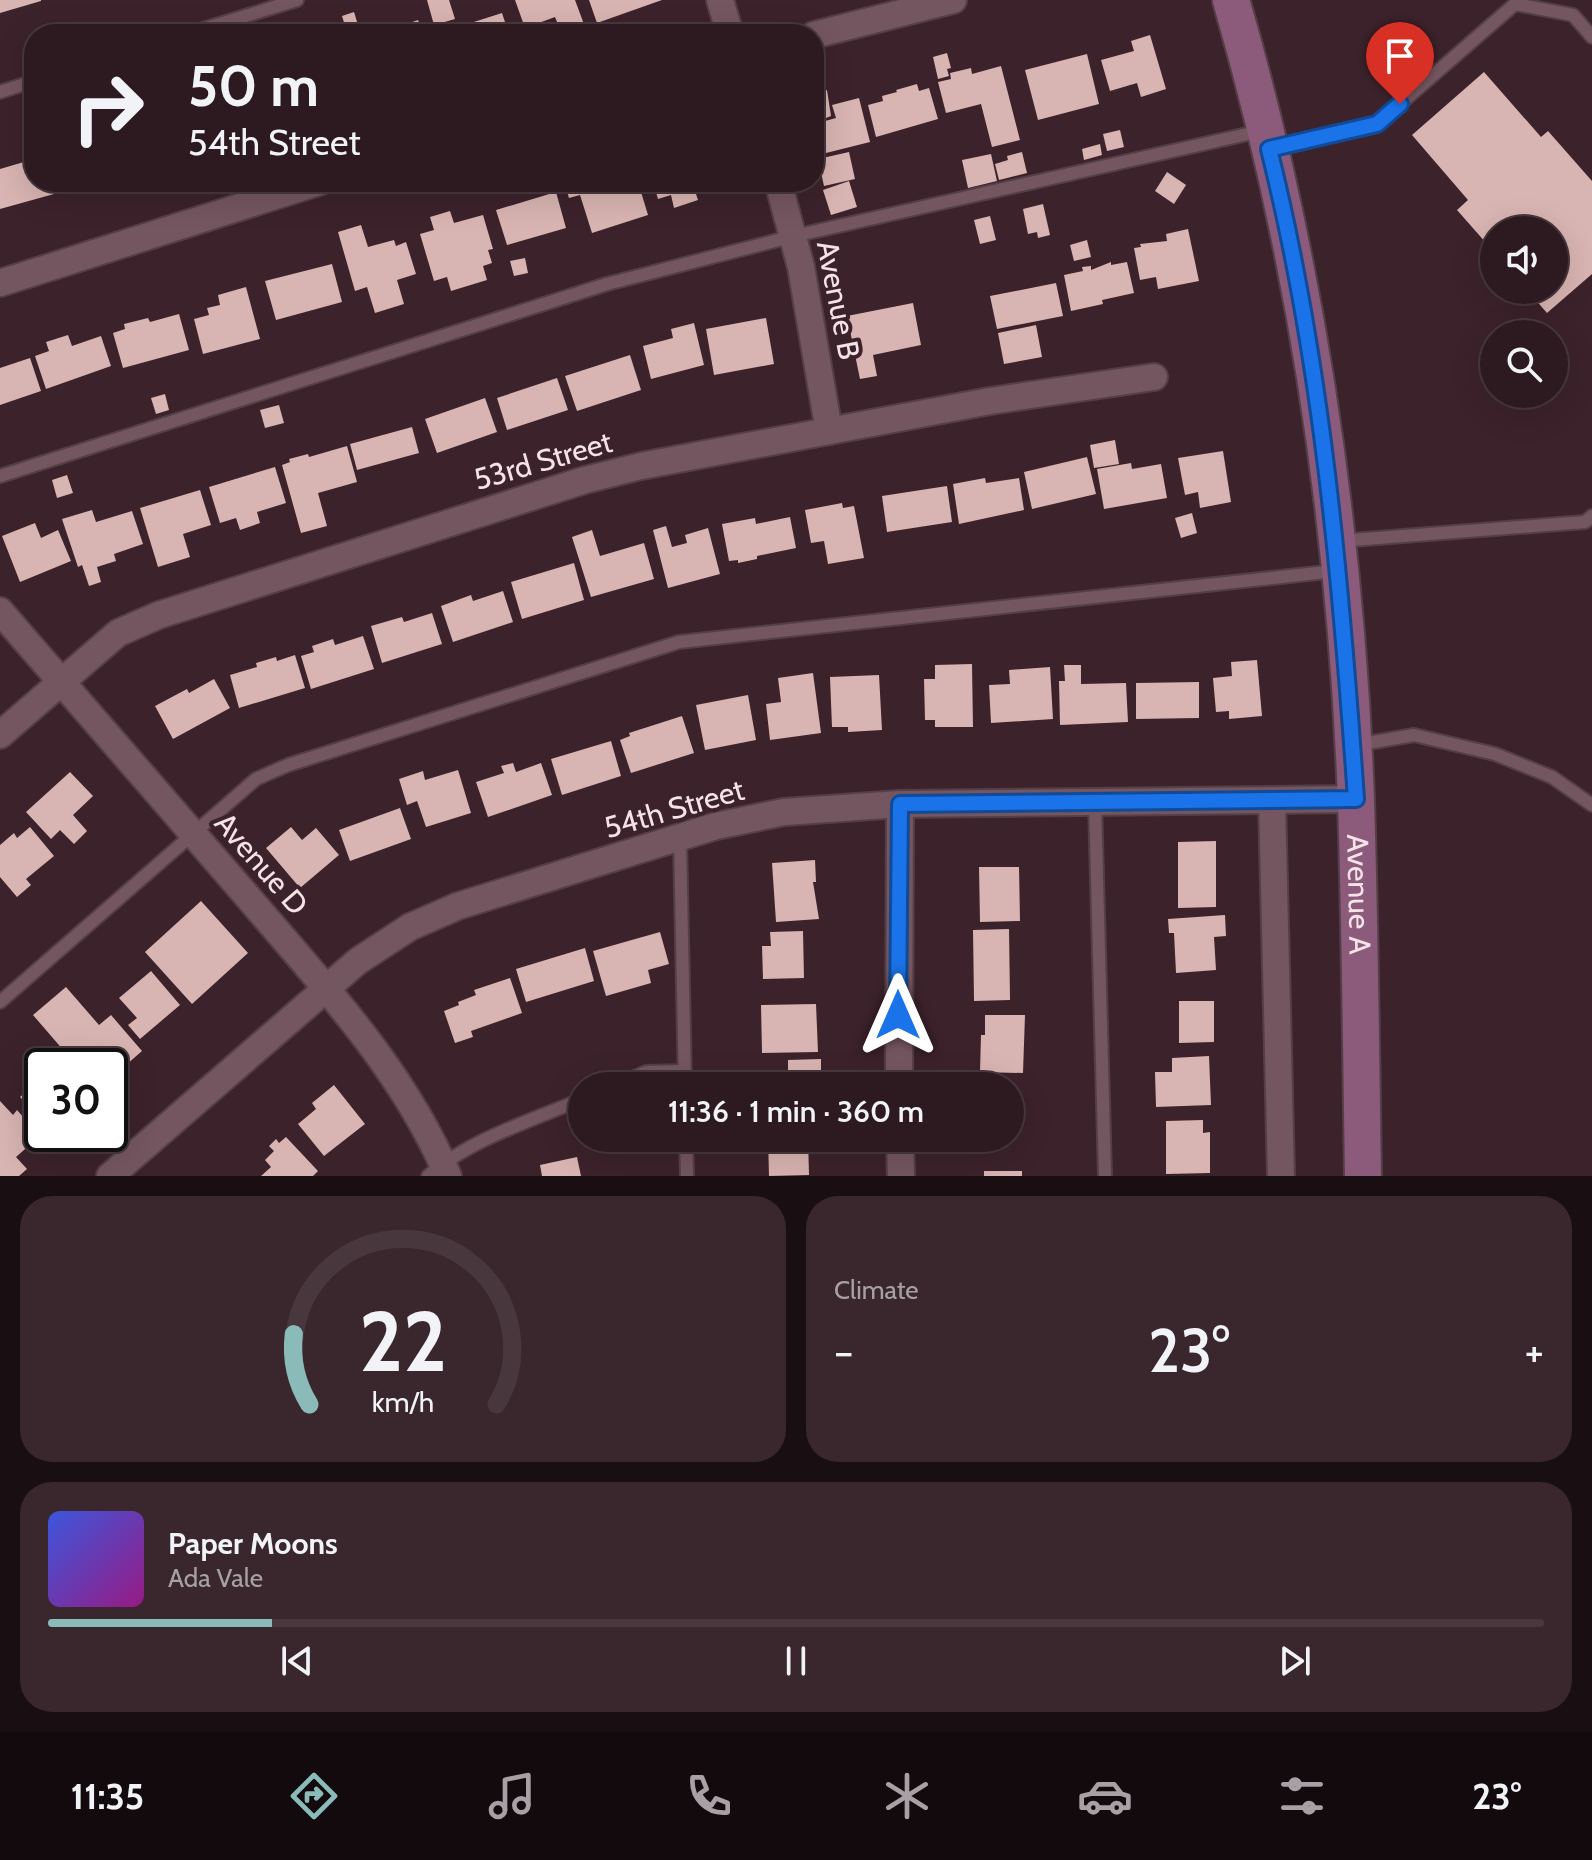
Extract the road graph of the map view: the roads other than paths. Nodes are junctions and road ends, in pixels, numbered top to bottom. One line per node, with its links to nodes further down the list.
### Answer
1 (297, 0): 5 (lane)
2 (720, 0): 6 (street)
3 (953, 0): 7 (street)
4 (1231, 0): 11 (main road, Avenue A)
5 (219, 24)
6 (727, 24)
7 (824, 32)
8 (1592, 37): 11 (lane)
9 (24, 84): 10 (lane)
10 (0, 92)
11 (1266, 140): 14 (lane); 20 (main road, Avenue A)
12 (287, 192): 15 (street)
13 (781, 192): 14 (street, Avenue B)
14 (794, 236): 17 (street, Avenue B); 18 (lane)
15 (0, 283)
16 (1154, 377): 17 (street, 53rd Street)
17 (829, 431): 22 (street, 53rd Street)
18 (0, 476)
19 (1592, 516): 20 (lane)
20 (1337, 556): 24 (main road, Avenue A); 30 (lane)
21 (0, 611): 22 (street, Avenue D)
22 (61, 681): 23 (street, 53rd Street); 30 (street, Avenue D)
23 (0, 735)
24 (1352, 746): 25 (main road, Avenue A); 29 (lane)
25 (1356, 799): 26 (street, 54th Street); 46 (main road, Avenue A)
26 (1272, 801): 27 (street, 54th Street); 45 (street)
27 (1095, 803): 28 (street, 54th Street); 44 (lane)
28 (900, 804): 31 (street, 54th Street); 36 (street)
29 (1592, 805)
30 (193, 835): 32 (street, Avenue D); 33 (lane)
31 (680, 838): 32 (street, 54th Street); 34 (lane)
32 (326, 989): 40 (street, Avenue D); 41 (street, 54th Street)
33 (0, 1002)
34 (685, 1071): 35 (lane)
35 (646, 1072)
36 (899, 1072)
37 (568, 1105): 40 (lane)
38 (686, 1152): 42 (lane)
39 (900, 1152): 43 (street)
40 (440, 1172)
41 (110, 1176)
42 (687, 1176)
43 (901, 1176)
44 (1105, 1176)
45 (1281, 1176)
46 (1363, 1176)

